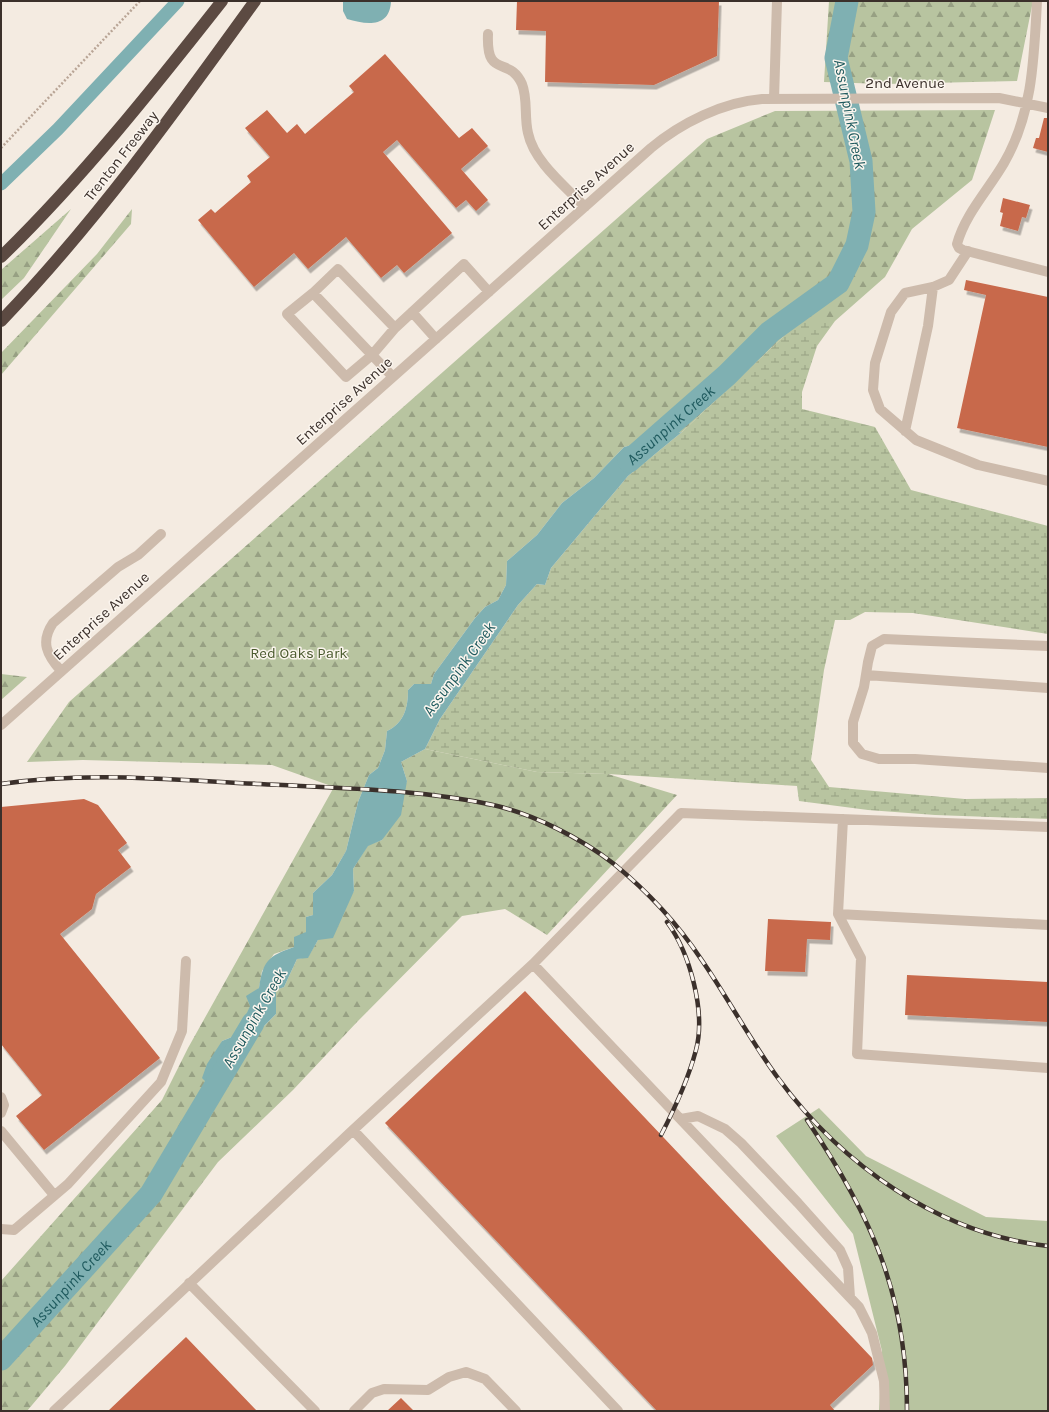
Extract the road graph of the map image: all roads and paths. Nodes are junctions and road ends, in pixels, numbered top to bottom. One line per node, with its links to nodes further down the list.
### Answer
1 (140, 1): 11 (path)
2 (222, 1): 14 (highway, Trenton Freeway)
3 (256, 1): 20 (highway, Trenton Freeway)
4 (777, 1): 7 (street)
5 (1037, 1): 8 (street)
6 (488, 34): 12 (street)
7 (774, 99): 8 (street, 2nd Avenue); 10 (street, 2nd Avenue)
8 (1027, 103): 9 (street, 2nd Avenue); 13 (street)
9 (1048, 108)
10 (714, 111): 12 (street, Enterprise Avenue)
11 (1, 148)
12 (585, 207): 17 (street, Enterprise Avenue)
13 (968, 251): 15 (street); 16 (street)
14 (1, 257)
15 (1048, 272)
16 (933, 287): 25 (street); 25 (street)
17 (489, 292): 19 (street); 22 (street, Enterprise Avenue)
18 (313, 293): 21 (street); 23 (street); 23 (street)
19 (412, 312): 21 (street); 22 (street)
20 (1, 321)
21 (395, 328): 23 (street)
22 (436, 339): 24 (street, Enterprise Avenue)
23 (372, 355): 24 (street)
24 (393, 377): 29 (street, Enterprise Avenue)
25 (905, 431): 26 (street)
26 (1048, 481)
27 (161, 534): 29 (street)
28 (1048, 646): 30 (street)
29 (61, 671): 32 (street, Enterprise Avenue)
30 (866, 675): 31 (street); 33 (street)
31 (1048, 688)
32 (1, 725)
33 (1048, 768)
34 (843, 819): 35 (street); 36 (street); 39 (street)
35 (1048, 826)
36 (838, 914): 37 (street); 40 (street)
37 (1048, 925)
38 (186, 961): 46 (street)
39 (533, 964): 43 (street); 44 (street)
40 (1048, 1068)
41 (1, 1097): 42 (street)
42 (1, 1113)
43 (681, 1119): 49 (street); 49 (street)
44 (353, 1130): 48 (street); 54 (street)
45 (1, 1131): 46 (street)
46 (54, 1195): 47 (street)
47 (1, 1229)
48 (190, 1283): 50 (street); 51 (street)
49 (850, 1297): 55 (street)
50 (54, 1411)
51 (315, 1411)
52 (354, 1411): 53 (street)
53 (516, 1411)
54 (618, 1411)
55 (885, 1411)

